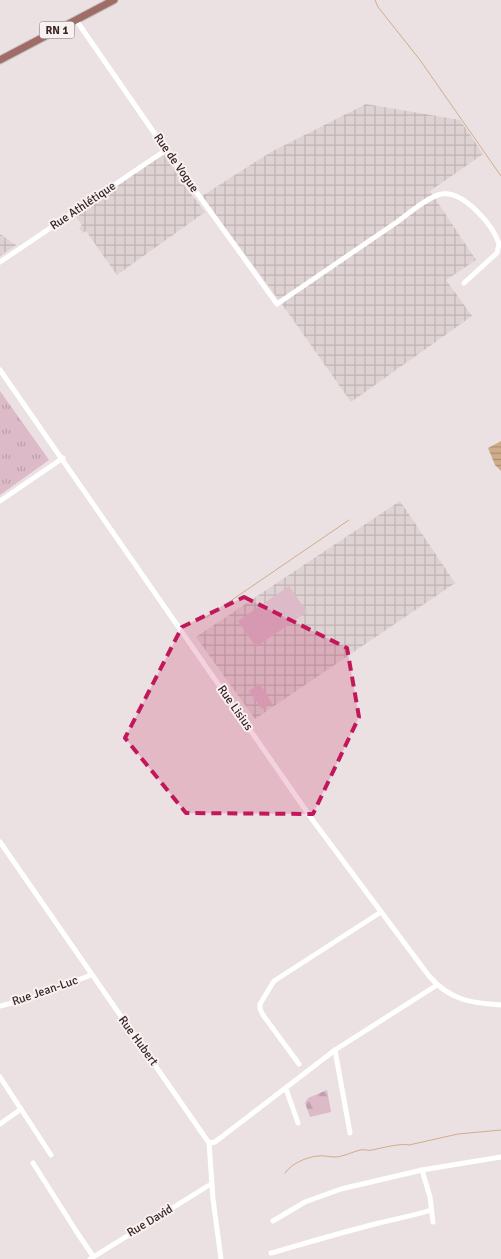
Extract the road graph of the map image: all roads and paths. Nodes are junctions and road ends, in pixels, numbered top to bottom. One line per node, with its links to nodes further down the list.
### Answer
1 (114, 0): 2 (main road, RN 1)
2 (76, 20): 3 (main road, RN 1); 4 (street, Rue de Vogue)
3 (0, 60)
4 (166, 150): 5 (street, Rue Athlétique); 6 (street, Rue de Vogue)
5 (0, 262)
6 (464, 282)
7 (0, 370): 8 (street, Rue Lisius)
8 (63, 458): 9 (street); 11 (street, Rue Lisius)
9 (0, 501)
10 (0, 842): 12 (street, Rue Hubert)
11 (381, 912): 13 (street, Rue Lisius); 17 (street)
12 (91, 975): 15 (street, Rue Jean-Luc); 24 (street, Rue Hubert)
13 (437, 986): 14 (street, Rue Lisius); 16 (street)
14 (501, 1005)
15 (0, 1006)
16 (335, 1050): 19 (street); 23 (street)
17 (299, 1064)
18 (0, 1077): 20 (street)
19 (286, 1088): 21 (street); 24 (street)
20 (21, 1108): 22 (street); 25 (street)
21 (298, 1123)
22 (0, 1124)
23 (350, 1133)
24 (209, 1143): 29 (street)
25 (52, 1155)
26 (501, 1157): 28 (street)
27 (33, 1164): 34 (street)
28 (422, 1170): 30 (street); 31 (street)
29 (211, 1184): 34 (street, Rue David); 35 (street)
30 (431, 1210): 32 (street); 33 (street)
31 (273, 1221)
32 (434, 1222)
33 (271, 1253)
34 (92, 1257)
35 (221, 1259)

